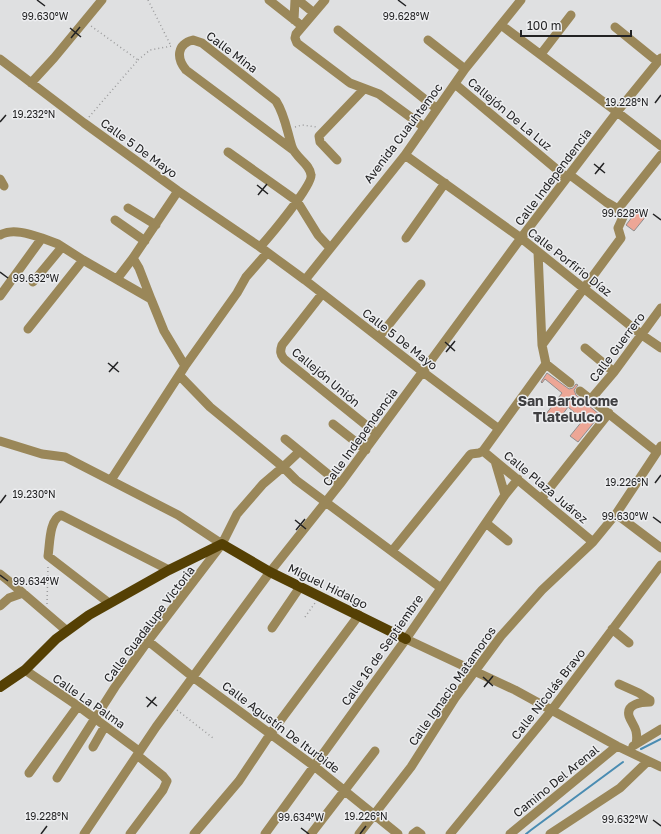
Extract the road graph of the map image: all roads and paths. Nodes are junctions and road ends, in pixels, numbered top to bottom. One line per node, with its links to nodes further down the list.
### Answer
1 (102, 0): 11 (street)
2 (148, 0): 17 (path)
3 (269, 0): 10 (street)
4 (295, 0): 10 (street)
5 (298, 0): 8 (street)
6 (325, 0): 8 (street)
7 (520, 0): 12 (street, Avenida Cuauhtemoc)
8 (314, 13): 13 (street)
9 (571, 14): 18 (street)
10 (294, 20): 13 (street)
11 (84, 21): 20 (path); 23 (street)
12 (501, 25): 18 (street); 22 (street, Avenida Cuauhtemoc)
13 (302, 26): 25 (street)
14 (615, 27): 21 (street)
15 (338, 30): 26 (street)
16 (428, 40): 22 (street)
17 (175, 48): 20 (path); 31 (street, Calle Mina); 33 (street, Calle Mina)
18 (541, 54): 27 (street)
19 (0, 59): 23 (street, Calle 5 De Mayo)
20 (138, 60): 28 (path)
21 (659, 65): 27 (street, Calle Independencia)
22 (466, 70): 24 (street, Avenida Cuauhtemoc)
23 (31, 83): 28 (street, Calle 5 De Mayo)
24 (455, 84): 26 (street, Avenida Cuauhtemoc); 38 (street, Callejón De La Luz)
25 (364, 88): 29 (street); 30 (street)
26 (437, 109): 30 (street, Avenida Cuauhtemoc)
27 (617, 112): 32 (street); 38 (street, Calle Independencia)
28 (84, 123): 40 (street, Calle 5 De Mayo)
29 (327, 127): 31 (path); 37 (street)
30 (424, 127): 36 (street, Avenida Cuauhtemoc)
31 (287, 130): 33 (street, Calle Mina)
32 (661, 146)
33 (293, 150): 41 (street, Calle Mina)
34 (228, 152): 41 (street)
35 (661, 154): 43 (street)
36 (405, 155): 39 (street, Calle Porfirio Díaz); 52 (street, Avenida Cuauhtemoc)
37 (336, 160)
38 (569, 177): 43 (street, Callejón De La Luz); 49 (street, Calle Independencia)
39 (445, 183): 48 (street); 49 (street, Calle Porfirio Díaz)
40 (178, 191): 45 (street); 53 (street, Calle 5 De Mayo)
41 (297, 201): 52 (street); 53 (street)
42 (128, 208): 45 (street)
43 (618, 209): 61 (street)
44 (115, 220): 50 (street)
45 (156, 225): 50 (street)
46 (0, 235): 47 (street)
47 (42, 238): 51 (street); 63 (street)
48 (406, 238)
49 (521, 238): 54 (street, Calle Porfirio Díaz); 74 (street, Calle Independencia)
50 (144, 241): 55 (street)
51 (62, 247): 56 (street); 59 (street)
52 (330, 248): 58 (street, Avenida Cuauhtemoc)
53 (264, 250): 58 (street, Calle 5 De Mayo); 73 (street)
54 (538, 252): 61 (street, Calle Porfirio Díaz); 69 (street)
55 (133, 258): 57 (street); 64 (street)
56 (83, 260): 57 (street); 66 (street)
57 (117, 279): 64 (street)
58 (305, 280): 62 (street, Calle 5 De Mayo)
59 (33, 282)
60 (420, 284): 68 (street)
61 (585, 289): 67 (street, Calle Porfirio Díaz); 69 (street)
62 (322, 294): 68 (street, Calle 5 De Mayo); 83 (street, Callejón Unión)
63 (0, 296)
64 (151, 299): 73 (street)
65 (661, 308): 67 (street, Calle Guerrero)
66 (28, 328)
67 (642, 335): 71 (street, Calle Porfirio Díaz); 75 (street, Calle Guerrero)
68 (379, 337): 74 (street, Calle 5 De Mayo)
69 (542, 345): 72 (street)
70 (584, 348): 75 (street)
71 (661, 348)
72 (546, 364): 77 (street); 82 (street)
73 (185, 366): 76 (street)
74 (423, 372): 82 (street, Calle 5 De Mayo); 83 (street, Calle Independencia)
75 (614, 372): 79 (street, Calle Guerrero)
76 (180, 376): 91 (street); 93 (street)
77 (570, 382)
78 (580, 391): 79 (street)
79 (591, 399): 80 (street)
80 (609, 413): 86 (street); 96 (street)
81 (333, 424): 87 (street)
82 (499, 429): 89 (street)
83 (377, 434): 87 (street, Calle Independencia)
84 (286, 439): 88 (street)
85 (0, 440): 93 (street)
86 (659, 449): 98 (street, Calle Ignacio Matamoros)
87 (366, 450): 94 (street, Calle Independencia)
88 (300, 451): 91 (street, Calle Guadalupe Victoria); 94 (street)
89 (483, 451): 90 (street, Calle Plaza Juárez); 104 (street)
90 (495, 461): 92 (street, Calle Plaza Juárez); 95 (street)
91 (283, 467): 97 (street); 102 (street, Calle Guadalupe Victoria)
92 (518, 479): 95 (street, Calle 16 de Septiembre); 96 (street, Calle Plaza Juárez)
93 (111, 480): 102 (street)
94 (340, 484): 97 (street, Calle Independencia)
95 (505, 495): 99 (street, Calle 16 de Septiembre)
96 (541, 500): 101 (street, Calle Plaza Juárez)
97 (326, 502): 104 (street); 108 (street, Calle Independencia)
98 (616, 514): 101 (street, Calle Ignacio Matamoros); 103 (street)
99 (486, 523): 100 (street); 111 (street, Calle 16 de Septiembre)
100 (508, 541)
101 (593, 542): 126 (street, Calle Ignacio Matamoros)
102 (222, 544): 107 (main road); 108 (main road, Miguel Hidalgo); 123 (street, Calle Guadalupe Victoria)
103 (661, 548)
104 (392, 551): 111 (street)
105 (48, 556): 107 (street); 114 (street); 116 (path)
106 (661, 565): 120 (street, Calle Nicolás Bravo)
107 (169, 570): 114 (main road)
108 (270, 572): 110 (main road, Miguel Hidalgo); 127 (street, Calle Independencia)
109 (0, 574): 112 (street)
110 (300, 587): 113 (main road, Miguel Hidalgo); 119 (street)
111 (441, 588): 122 (street, Calle 16 de Septiembre)
112 (23, 593): 115 (street); 116 (street)
113 (320, 596): 117 (main road, Miguel Hidalgo); 118 (path)
114 (109, 603): 121 (main road)
115 (0, 606)
116 (47, 613): 121 (street)
117 (358, 615): 122 (main road, Miguel Hidalgo); 136 (street)
118 (305, 617)
119 (272, 628)
120 (612, 629): 124 (street); 132 (street, Calle Nicolás Bravo)
121 (67, 630): 125 (main road)
122 (406, 638): 126 (street, Miguel Hidalgo); 145 (street, Calle 16 de Septiembre)
123 (148, 641): 127 (street, Calle Agustín De Iturbide); 133 (street, Calle Guadalupe Victoria)
124 (629, 643)
125 (25, 670): 129 (main road); 130 (street, Calle La Palma)
126 (475, 670): 132 (street, Miguel Hidalgo); 150 (street, Calle Ignacio Matamoros)
127 (194, 677): 131 (street, Calle Independencia); 136 (street, Calle Agustín De Iturbide)
128 (619, 684): 138 (street)
129 (0, 687)
130 (78, 706): 133 (street, Calle La Palma); 147 (street)
131 (172, 706): 137 (path); 143 (street, Calle Independencia)
132 (551, 711): 139 (street, Miguel Hidalgo); 160 (street, Calle Nicolás Bravo)
133 (96, 719): 134 (street, Calle La Palma); 148 (street, Calle Guadalupe Victoria)
134 (105, 726): 140 (street); 143 (street, Calle La Palma)
135 (661, 729): 138 (street)
136 (272, 733): 145 (street, Calle Agustín De Iturbide); 153 (street)
137 (213, 738)
138 (636, 744): 142 (street)
139 (617, 746): 142 (street, Miguel Hidalgo); 161 (street, Camino Del Arenal)
140 (93, 747)
141 (375, 751): 149 (street)
142 (628, 751): 144 (street, Miguel Hidalgo)
143 (138, 753): 151 (street, Calle Independencia); 152 (street, Calle La Palma)
144 (648, 760): 146 (street, Miguel Hidalgo); 162 (street)
145 (314, 766): 149 (street, Calle Agustín De Iturbide); 154 (street, Calle 16 de Septiembre)
146 (661, 767)
147 (29, 773)
148 (57, 778)
149 (344, 790): 150 (street, Calle Agustín De Iturbide); 155 (street)
150 (374, 815): 156 (street, Calle Ignacio Matamoros); 157 (street, Calle Agustín De Iturbide)
151 (84, 834)
152 (130, 834)
153 (194, 834)
154 (265, 834)
155 (311, 834)
156 (360, 834)
157 (398, 834)
158 (413, 834): 159 (street)
159 (422, 834)
160 (450, 834)
161 (510, 834)
162 (550, 834)

